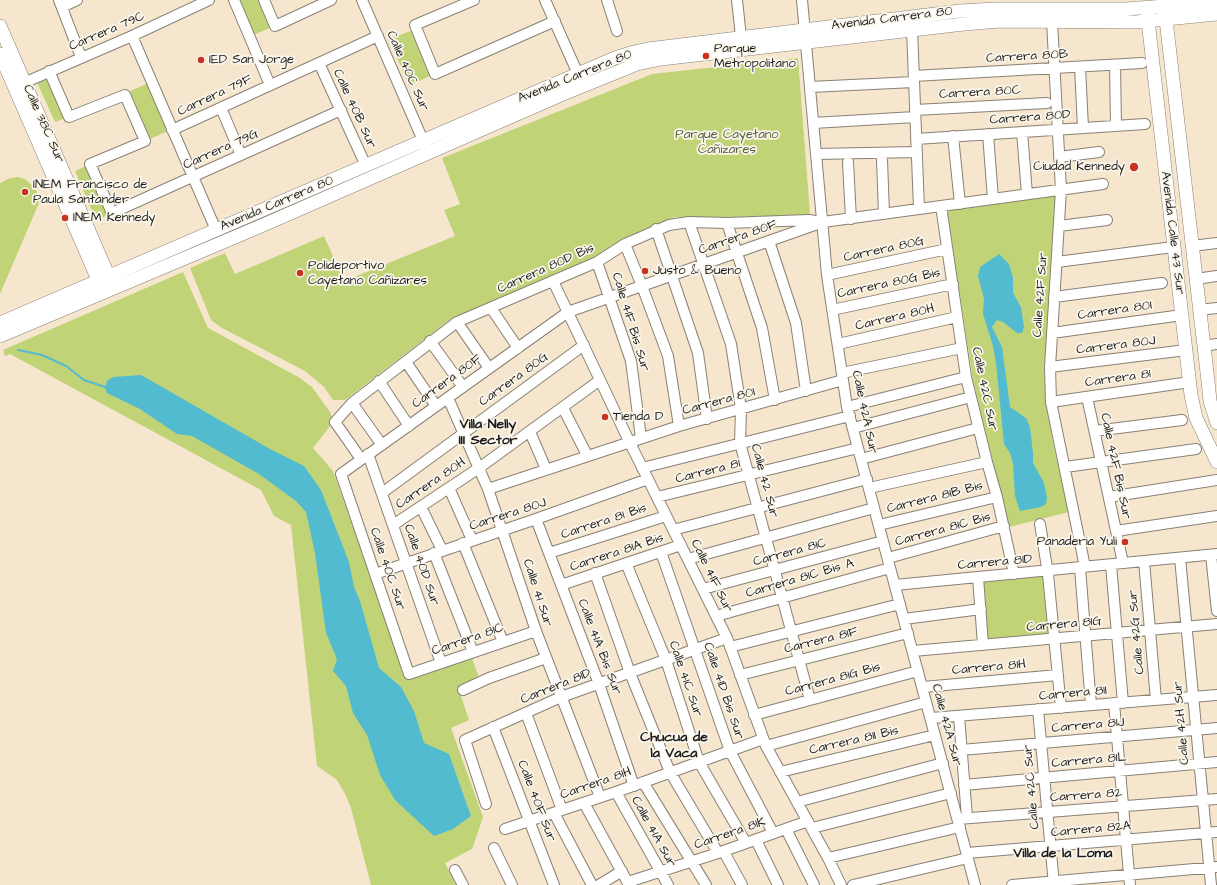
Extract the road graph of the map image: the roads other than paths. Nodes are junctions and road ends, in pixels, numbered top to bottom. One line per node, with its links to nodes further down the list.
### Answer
1 (77, 0): 13 (street)
2 (209, 0): 22 (street, Carrera 79C)
3 (234, 0): 37 (street)
4 (264, 0): 5 (street)
5 (331, 0)
6 (362, 0): 23 (street, Calle 40C Sur)
7 (474, 0): 17 (street)
8 (545, 0): 17 (street)
9 (607, 0): 21 (street)
10 (737, 0): 25 (street)
11 (802, 0): 24 (street, Calle 42A Sur)
12 (1217, 2): 14 (main road, Avenida Carrera 80)
13 (60, 3): 27 (street)
14 (1165, 8): 15 (main road, Avenida Carrera 80); 16 (main road, Avenida Carrera 80); 82 (main road, Avenida Calle 43 Sur)
15 (1147, 9): 18 (main road, Avenida Carrera 80); 24 (main road, Avenida Carrera 80); 83 (main road, Avenida Calle 43 Sur)
16 (1217, 14)
17 (555, 21): 34 (street)
18 (1052, 22): 20 (main road, Avenida Carrera 80); 32 (street, Calle 42F Sur)
19 (0, 26): 36 (main road, Calle 38C Sur)
20 (912, 29): 24 (main road, Avenida Carrera 80); 35 (street)
21 (617, 31)
22 (132, 36): 27 (street, Carrera 79C); 47 (street)
23 (378, 36): 28 (street, Carrera 79F); 53 (street, Calle 40C Sur)
24 (806, 36): 25 (main road, Avenida Carrera 80); 38 (street, Calle 42A Sur); 53 (main road, Avenida Carrera 80)
25 (741, 37): 34 (main road, Avenida Carrera 80)
26 (0, 54): 36 (main road, Calle 38C Sur)
27 (81, 57): 33 (street, Carrera 79C)
28 (319, 63): 37 (street, Carrera 79F); 41 (street, Calle 40B Sur)
29 (1142, 63): 30 (street, Carrera 80B)
30 (1115, 65): 31 (street, Carrera 80B); 45 (street)
31 (1080, 67): 32 (street, Carrera 80B); 46 (street)
32 (1054, 68): 35 (street, Carrera 80B); 48 (street, Calle 42F Sur)
33 (49, 71): 36 (street, Carrera 79C); 62 (street, Carrera 79G)
34 (578, 74): 53 (main road, Avenida Carrera 80)
35 (914, 79): 38 (street, Carrera 80B); 42 (street)
36 (19, 84): 95 (main road, Calle 38C Sur)
37 (270, 85): 40 (street, Carrera 79F)
38 (810, 87): 43 (street, Calle 42A Sur)
39 (1047, 103): 42 (street, Carrera 80C)
40 (221, 108): 47 (street, Carrera 79F); 57 (street)
41 (341, 110): 57 (street, Carrera 79G); 61 (street, Calle 40B Sur)
42 (915, 113): 43 (street, Carrera 80C); 52 (street)
43 (813, 123): 56 (street, Calle 42A Sur)
44 (1145, 124): 45 (street, Carrera 80D)
45 (1116, 126): 46 (street, Carrera 80D)
46 (1082, 128): 48 (street, Carrera 80D)
47 (172, 130): 62 (street)
48 (1058, 130): 49 (street, Carrera 80D); 58 (street, Calle 42F Sur)
49 (1022, 132): 50 (street, Carrera 80D); 65 (street)
50 (988, 134): 51 (street, Carrera 80D); 66 (street)
51 (954, 136): 52 (street, Carrera 80D); 67 (street)
52 (916, 139): 54 (street)
53 (426, 147): 61 (main road, Avenida Carrera 80); 95 (main road, Avenida Carrera 80)
54 (917, 152): 56 (street); 69 (street)
55 (1099, 152): 58 (street)
56 (816, 154): 74 (street, Calle 42A Sur)
57 (242, 155): 62 (street, Carrera 79G)
58 (1059, 157): 64 (street, Calle 42F Sur)
59 (882, 160): 70 (street)
60 (848, 162): 71 (street)
61 (366, 166): 78 (main road, Avenida Carrera 80)
62 (193, 177): 78 (street)
63 (1103, 184): 64 (street, Carrera 80F)
64 (1061, 190): 65 (street, Carrera 80F); 76 (street, Calle 42F Sur)
65 (1027, 194): 66 (street, Carrera 80F)
66 (993, 199): 67 (street, Carrera 80F)
67 (960, 204): 68 (street, Carrera 80F)
68 (941, 206): 69 (street, Carrera 80F); 84 (street, Calle 42C Sur)
69 (919, 209): 70 (street, Carrera 80F)
70 (884, 214): 71 (street, Carrera 80F)
71 (851, 218): 74 (street, Carrera 80F)
72 (1107, 220): 76 (street)
73 (689, 222): 75 (street, Carrera 80D Bis); 77 (street, Carrera 80D Bis); 88 (street, Calle 42 Sur)
74 (823, 222): 75 (street, Carrera 80D Bis); 79 (street, Carrera 80F); 90 (street, Calle 42A Sur)
75 (727, 223): 85 (street)
76 (1059, 226): 87 (street, Calle 42F Sur)
77 (656, 229): 81 (street, Carrera 80D Bis); 89 (street)
78 (216, 230): 95 (main road, Avenida Carrera 80)
79 (769, 241): 85 (street, Carrera 80F); 129 (street)
80 (1217, 243): 82 (street)
81 (625, 244): 86 (street, Carrera 80D Bis); 97 (street)
82 (1192, 246): 92 (main road, Avenida Calle 43 Sur)
83 (1173, 247): 87 (street); 105 (main road, Avenida Calle 43 Sur)
84 (947, 249): 90 (street, Carrera 80G); 96 (street, Calle 42C Sur)
85 (737, 252): 88 (street, Carrera 80F); 133 (street)
86 (597, 262): 93 (street, Carrera 80D Bis); 98 (street, Calle 41F Bis Sur)
87 (1056, 262): 99 (street, Calle 42F Sur)
88 (703, 264): 89 (street, Carrera 80F); 138 (street, Calle 42 Sur)
89 (672, 275): 97 (street, Carrera 80F); 141 (street)
90 (827, 276): 102 (street, Calle 42A Sur)
91 (1217, 276): 92 (street)
92 (1196, 279): 103 (main road, Avenida Calle 43 Sur)
93 (553, 281): 100 (street, Carrera 80D Bis); 104 (street, Calle 41F Sur)
94 (1162, 283): 99 (street)
95 (106, 284): 108 (main road, Avenida Carrera 80); 110 (main road, Avenida Carrera 80)
96 (953, 284): 102 (street, Carrera 80G Bis); 106 (street, Calle 42C Sur)
97 (642, 286): 98 (street, Carrera 80F); 145 (street)
98 (609, 297): 104 (street, Carrera 80F); 151 (street, Calle 41F Bis Sur)
99 (1054, 297): 109 (street, Calle 42F Sur)
100 (491, 308): 107 (street, Carrera 80D Bis); 116 (street)
101 (1217, 308): 103 (street)
102 (832, 310): 112 (street, Calle 42A Sur)
103 (1199, 310): 115 (main road, Avenida Calle 43 Sur)
104 (568, 312): 114 (street, Calle 41F Sur); 116 (street, Carrera 80F)
105 (1182, 315): 109 (street, Carrera 80I); 118 (main road, Avenida Calle 43 Sur)
106 (958, 317): 112 (street, Carrera 80H); 117 (street, Calle 42C Sur)
107 (456, 322): 111 (street, Carrera 80D Bis); 121 (street)
108 (0, 324)
109 (1052, 333): 120 (street, Calle 42F Sur)
110 (0, 336)
111 (430, 341): 119 (street, Carrera 80D Bis); 128 (street)
112 (838, 344): 122 (street, Calle 42A Sur)
113 (1217, 344): 115 (street)
114 (584, 345): 124 (street, Calle 41F Sur); 148 (street, Carrera 80G)
115 (1203, 346): 126 (main road, Avenida Calle 43 Sur)
116 (518, 348): 121 (street, Carrera 80F)
117 (962, 348): 122 (street, Carrera 80I); 123 (street, Calle 42C Sur)
118 (1186, 350): 120 (street, Carrera 80J); 127 (main road, Avenida Calle 43 Sur)
119 (406, 362): 125 (street, Carrera 80D Bis); 136 (street)
120 (1050, 367): 134 (street, Calle 42F Sur)
121 (489, 368): 128 (street, Carrera 80F)
122 (843, 377): 129 (street, Carrera 80I); 139 (street, Calle 42A Sur)
123 (966, 377): 130 (street, Calle 42C Sur); 139 (street)
124 (600, 380): 137 (street, Carrera 80H); 152 (street, Calle 41F Sur)
125 (379, 381): 135 (street, Carrera 80D Bis); 144 (street)
126 (1212, 381): 140 (main road, Avenida Calle 43 Sur)
127 (1190, 382): 131 (street, Carrera 81); 162 (main road, Avenida Calle 43 Sur)
128 (463, 387): 132 (street, Carrera 80F)
129 (806, 391): 133 (street, Carrera 80I)
130 (971, 397): 146 (street); 147 (street, Calle 42C Sur)
131 (1087, 397): 134 (street, Carrera 81); 150 (street, Calle 42F Bis Sur)
132 (448, 398): 136 (street, Carrera 80F); 148 (street, Calle 41 Sur)
133 (775, 400): 138 (street, Carrera 80I)
134 (1051, 402): 163 (street, Calle 42F Sur)
135 (352, 403): 143 (street, Carrera 80D Bis); 154 (street)
136 (436, 406): 144 (street, Carrera 80F)
137 (564, 408): 149 (street, Carrera 80H); 157 (street)
138 (741, 410): 141 (street, Carrera 80I); 153 (street, Calle 42 Sur)
139 (849, 412): 146 (street, Calle 42A Sur); 153 (street)
140 (1216, 418)
141 (707, 419): 145 (street, Carrera 80I)
142 (1182, 420): 150 (street)
143 (335, 422): 158 (street, Calle 40D Sur)
144 (409, 426): 154 (street, Carrera 80F)
145 (679, 426): 151 (street, Carrera 80I)
146 (853, 428): 155 (street, Calle 42A Sur)
147 (978, 428): 159 (street); 160 (street, Calle 42C Sur)
148 (464, 432): 164 (street, Calle 41 Sur); 174 (street, Carrera 80G)
149 (530, 432): 164 (street, Carrera 80H); 166 (street)
150 (1095, 432): 161 (street, Calle 42F Bis Sur)
151 (641, 438): 152 (street, Carrera 80I)
152 (629, 441): 157 (street, Carrera 80I); 165 (street, Calle 41F Sur)
153 (740, 444): 165 (street); 168 (street, Calle 42 Sur)
154 (382, 445): 158 (street, Carrera 80F)
155 (858, 448): 159 (street, Calle 42A Sur); 168 (street, Carrera 81)
156 (1196, 449): 161 (street)
157 (588, 455): 166 (street, Carrera 80I)
158 (365, 457): 167 (street, Carrera 80F); 174 (street, Calle 40D Sur)
159 (861, 459): 171 (street, Calle 42A Sur)
160 (987, 462): 171 (street); 175 (street, Calle 42C Sur)
161 (1101, 462): 163 (street); 176 (street, Calle 42F Bis Sur)
162 (1217, 462)
163 (1065, 467): 207 (street, Calle 42F Sur)
164 (479, 468): 172 (street, Carrera 80H); 173 (street, Calle 41 Sur)
165 (642, 468): 169 (street, Calle 41F Sur)
166 (546, 469): 173 (street, Carrera 80I)
167 (341, 474): 211 (street, Calle 40C Sur)
168 (749, 475): 177 (street, Carrera 81); 179 (street, Calle 42 Sur)
169 (648, 479): 177 (street, Calle 41F Sur); 183 (street, Carrera 80J)
170 (1217, 480): 176 (street)
171 (868, 484): 179 (street); 180 (street, Calle 42A Sur)
172 (449, 488): 178 (street, Carrera 80H); 192 (street)
173 (488, 489): 188 (street, Calle 41 Sur)
174 (382, 493): 185 (street, Calle 40D Sur)
175 (997, 496): 186 (street, Carrera 81B Bis); 187 (street, Calle 42C Sur)
176 (1109, 497): 190 (street, Calle 42F Bis Sur)
177 (657, 498): 181 (street, Calle 41F Sur)
178 (421, 507): 185 (street, Carrera 80H); 195 (street)
179 (758, 507): 189 (street); 191 (street, Calle 42 Sur)
180 (874, 508): 186 (street, Calle 42A Sur); 191 (street)
181 (666, 516): 189 (street, Calle 41F Sur); 196 (street, Carrera 81 Bis)
182 (1217, 516): 190 (street)
183 (536, 520): 188 (street, Carrera 80J); 196 (street, Calle 41A Bis Sur)
184 (1040, 524): 209 (street)
185 (393, 525): 205 (street, Calle 40D Sur)
186 (879, 525): 193 (street, Calle 42A Sur)
187 (1004, 526): 203 (street, Carrera 81C Bis); 212 (street, Calle 42C Sur)
188 (503, 529): 192 (street, Carrera 80J); 226 (street, Calle 41 Sur)
189 (673, 530): 194 (street, Calle 41F Sur)
190 (1116, 530): 204 (street, Calle 42F Bis Sur)
191 (766, 538): 200 (street); 208 (street, Calle 42 Sur)
192 (468, 541): 195 (street, Carrera 80J); 232 (street)
193 (883, 541): 203 (street, Calle 42A Sur); 208 (street, Carrera 81C)
194 (681, 545): 197 (street, Carrera 81A Bis); 200 (street, Calle 41F Sur)
195 (438, 551): 205 (street, Carrera 80J); 237 (street)
196 (549, 552): 214 (street, Calle 41A Bis Sur)
197 (661, 552): 202 (street, Carrera 81A Bis); 235 (street, Calle 41D Bis Sur)
198 (1214, 555): 199 (street, Carrera 81D); 220 (street)
199 (1180, 558): 201 (street, Carrera 81D); 224 (street, Calle 42H Sur)
200 (688, 559): 216 (street, Calle 41F Sur)
201 (1144, 562): 204 (street, Carrera 81D); 225 (street, Calle 42G Sur)
202 (626, 563): 210 (street, Carrera 81A Bis); 239 (street, Calle 41C Sur)
203 (889, 563): 215 (street, Calle 42A Sur); 217 (street, Carrera 81C Bis A)
204 (1123, 563): 206 (street, Carrera 81D)
205 (406, 564): 211 (street, Carrera 80J); 241 (street, Calle 40D Sur)
206 (1111, 565): 207 (street, Carrera 81D); 229 (street)
207 (1083, 567): 209 (street, Carrera 81D); 230 (street, Calle 42F Sur)
208 (775, 570): 216 (street, Carrera 81C); 217 (street, Calle 42 Sur)
209 (1047, 571): 212 (street, Carrera 81D); 231 (street)
210 (595, 573): 214 (street, Carrera 81A Bis); 243 (street)
211 (375, 574): 244 (street, Calle 40C Sur)
212 (1014, 574): 213 (street, Carrera 81D)
213 (978, 577): 215 (street, Carrera 81D); 219 (street)
214 (561, 585): 247 (street, Calle 41A Bis Sur)
215 (895, 585): 218 (street, Calle 42A Sur)
216 (703, 589): 221 (street, Calle 41F Sur)
217 (782, 598): 221 (street, Carrera 81C Bis A); 227 (street, Calle 42 Sur)
218 (900, 604): 222 (street, Calle 42A Sur); 227 (street, Carrera 81D)
219 (981, 609): 222 (street); 234 (street)
220 (1217, 612)
221 (716, 616): 233 (street, Calle 41F Sur)
222 (904, 619): 228 (street, Calle 42A Sur)
223 (1217, 624): 224 (street, Carrera 81G)
224 (1186, 627): 225 (street, Carrera 81G); 252 (street, Calle 42H Sur)
225 (1150, 630): 229 (street, Carrera 81G); 254 (street, Calle 42G Sur)
226 (536, 631): 232 (street, Carrera 81C); 238 (street, Calle 41 Sur)
227 (791, 631): 233 (street, Carrera 81D); 240 (street, Calle 42 Sur)
228 (908, 633): 236 (street, Calle 42A Sur); 240 (street, Carrera 81F)
229 (1117, 633): 230 (street, Carrera 81G); 256 (street)
230 (1086, 636): 231 (street, Carrera 81G); 257 (street, Calle 42F Sur)
231 (1054, 639): 234 (street, Carrera 81G); 246 (street)
232 (503, 642): 237 (street, Carrera 81C)
233 (728, 642): 235 (street, Carrera 81D); 245 (street, Calle 41F Sur)
234 (983, 645): 236 (street, Carrera 81G)
235 (695, 649): 239 (street, Carrera 81D); 272 (street, Calle 41D Bis Sur)
236 (913, 651): 242 (street, Calle 42A Sur)
237 (473, 652): 241 (street, Carrera 81C)
238 (546, 658): 249 (street); 251 (street, Calle 41 Sur)
239 (666, 660): 243 (street, Carrera 81D); 273 (street, Calle 41C Sur)
240 (799, 660): 245 (street, Carrera 81F); 253 (street, Calle 42 Sur)
241 (441, 663): 244 (street, Carrera 81C)
242 (918, 671): 248 (street, Calle 42A Sur); 253 (street, Carrera 81G Bis)
243 (630, 673): 247 (street, Carrera 81D); 278 (street)
244 (409, 674)
245 (740, 674): 261 (street, Calle 41F Sur)
246 (1058, 675): 248 (street, Carrera 81H); 258 (street)
247 (599, 684): 251 (street, Carrera 81D); 281 (street, Calle 41A Bis Sur)
248 (923, 687): 255 (street, Calle 42A Sur)
249 (463, 690)
250 (1217, 695): 252 (street, Carrera 81I)
251 (561, 697): 260 (street, Carrera 81D); 285 (street, Calle 41 Sur)
252 (1193, 697): 254 (street, Carrera 81I); 266 (street, Calle 42H Sur)
253 (810, 700): 261 (street, Carrera 81G Bis)
254 (1156, 700): 256 (street, Carrera 81I)
255 (926, 702): 263 (street, Calle 42A Sur); 269 (street, Carrera 81H)
256 (1118, 703): 257 (street, Carrera 81I); 268 (street)
257 (1091, 705): 258 (street, Carrera 81I)
258 (1061, 708): 259 (street, Carrera 81I)
259 (1038, 710): 262 (street, Carrera 81I); 270 (street, Calle 42C Sur)
260 (526, 712): 264 (street, Carrera 81D); 292 (street)
261 (754, 715): 269 (street, Calle 41F Sur)
262 (959, 716): 263 (street, Carrera 81I); 271 (street)
263 (931, 718): 267 (street, Calle 42A Sur)
264 (493, 727): 290 (street, Carrera 81D); 294 (street, Calle 40F Sur)
265 (1217, 728): 266 (street, Carrera 81J)
266 (1196, 730): 268 (street, Carrera 81J); 276 (street, Calle 42H Sur)
267 (935, 735): 275 (street, Calle 42A Sur); 279 (street, Carrera 81I Bis)
268 (1117, 737): 270 (street, Carrera 81J); 277 (street)
269 (765, 743): 272 (street, Carrera 81H); 279 (street, Calle 41F Sur)
270 (1041, 743): 271 (street, Carrera 81J); 280 (street, Calle 42C Sur)
271 (961, 750): 282 (street)
272 (730, 751): 273 (street, Carrera 81H); 300 (street, Calle 41D Bis Sur)
273 (699, 762): 278 (street, Carrera 81H); 303 (street, Calle 41C Sur)
274 (1217, 762): 276 (street, Carrera 81L)
275 (943, 763): 284 (street, Calle 42A Sur); 288 (street)
276 (1199, 764): 277 (street, Carrera 81L); 287 (street, Calle 42H Sur)
277 (1119, 771): 280 (street, Carrera 81L); 291 (street)
278 (670, 772): 281 (street, Carrera 81H); 306 (street)
279 (780, 772): 288 (street, Calle 41F Sur)
280 (1043, 778): 282 (street, Carrera 81L); 293 (street, Calle 42C Sur)
281 (638, 784): 283 (street, Carrera 81H); 309 (street, Calle 41A Bis Sur)
282 (964, 785): 295 (street)
283 (616, 792): 285 (street, Carrera 81H); 312 (street, Calle 41A Sur)
284 (951, 793): 295 (street, Calle 42A Sur); 296 (street)
285 (600, 797): 289 (street, Carrera 81H)
286 (1217, 799): 287 (street, Carrera 82)
287 (1203, 800): 291 (street, Carrera 82); 301 (street, Calle 42H Sur)
288 (797, 802): 296 (street, Calle 41F Sur)
289 (584, 803): 292 (street, Carrera 81H); 313 (street)
290 (486, 804)
291 (1123, 806): 293 (street, Carrera 82); 302 (street)
292 (558, 811): 294 (street, Carrera 81H); 320 (street)
293 (1047, 812): 295 (street, Carrera 82); 304 (street, Calle 42C Sur)
294 (528, 820): 297 (street, Carrera 81H); 319 (street, Calle 40F Sur)
295 (962, 822): 307 (street); 308 (street, Carrera 82)
296 (810, 825): 298 (street, Carrera 81K); 308 (street, Calle 41F Sur)
297 (505, 829)
298 (786, 829): 300 (street, Carrera 81K); 326 (street)
299 (1217, 832): 301 (street, Carrera 82A)
300 (773, 833): 303 (street, Carrera 81K)
301 (1206, 833): 302 (street, Carrera 82A); 310 (street, Calle 42H Sur)
302 (1126, 840): 304 (street, Carrera 82A); 314 (street)
303 (751, 841): 306 (street, Carrera 81K); 325 (street, Calle 41C Sur)
304 (1050, 846): 307 (street, Carrera 82A); 316 (street, Calle 42C Sur)
305 (494, 848): 318 (street)
306 (721, 852): 309 (street, Carrera 81K); 324 (street)
307 (967, 855): 328 (street, Carrera 82A); 329 (street)
308 (828, 858): 327 (street, Calle 41F Sur)
309 (693, 861): 312 (street, Carrera 81K); 323 (street, Calle 41A Bis Sur)
310 (1213, 868): 314 (street); 331 (street, Calle 42H Sur)
311 (455, 870): 317 (street)
312 (659, 870): 315 (street, Carrera 81K); 322 (street, Calle 41A Sur)
313 (622, 871): 315 (street); 321 (street)
314 (1130, 880): 316 (street)
315 (628, 883)
316 (1054, 883): 330 (street)
317 (463, 885)
318 (512, 885)
319 (554, 885)
320 (592, 885)
321 (600, 885)
322 (668, 885)
323 (706, 885)
324 (742, 885)
325 (778, 885)
326 (814, 885)
327 (840, 885)
328 (853, 885)
329 (975, 885)
330 (1012, 885)
331 (1211, 885)

